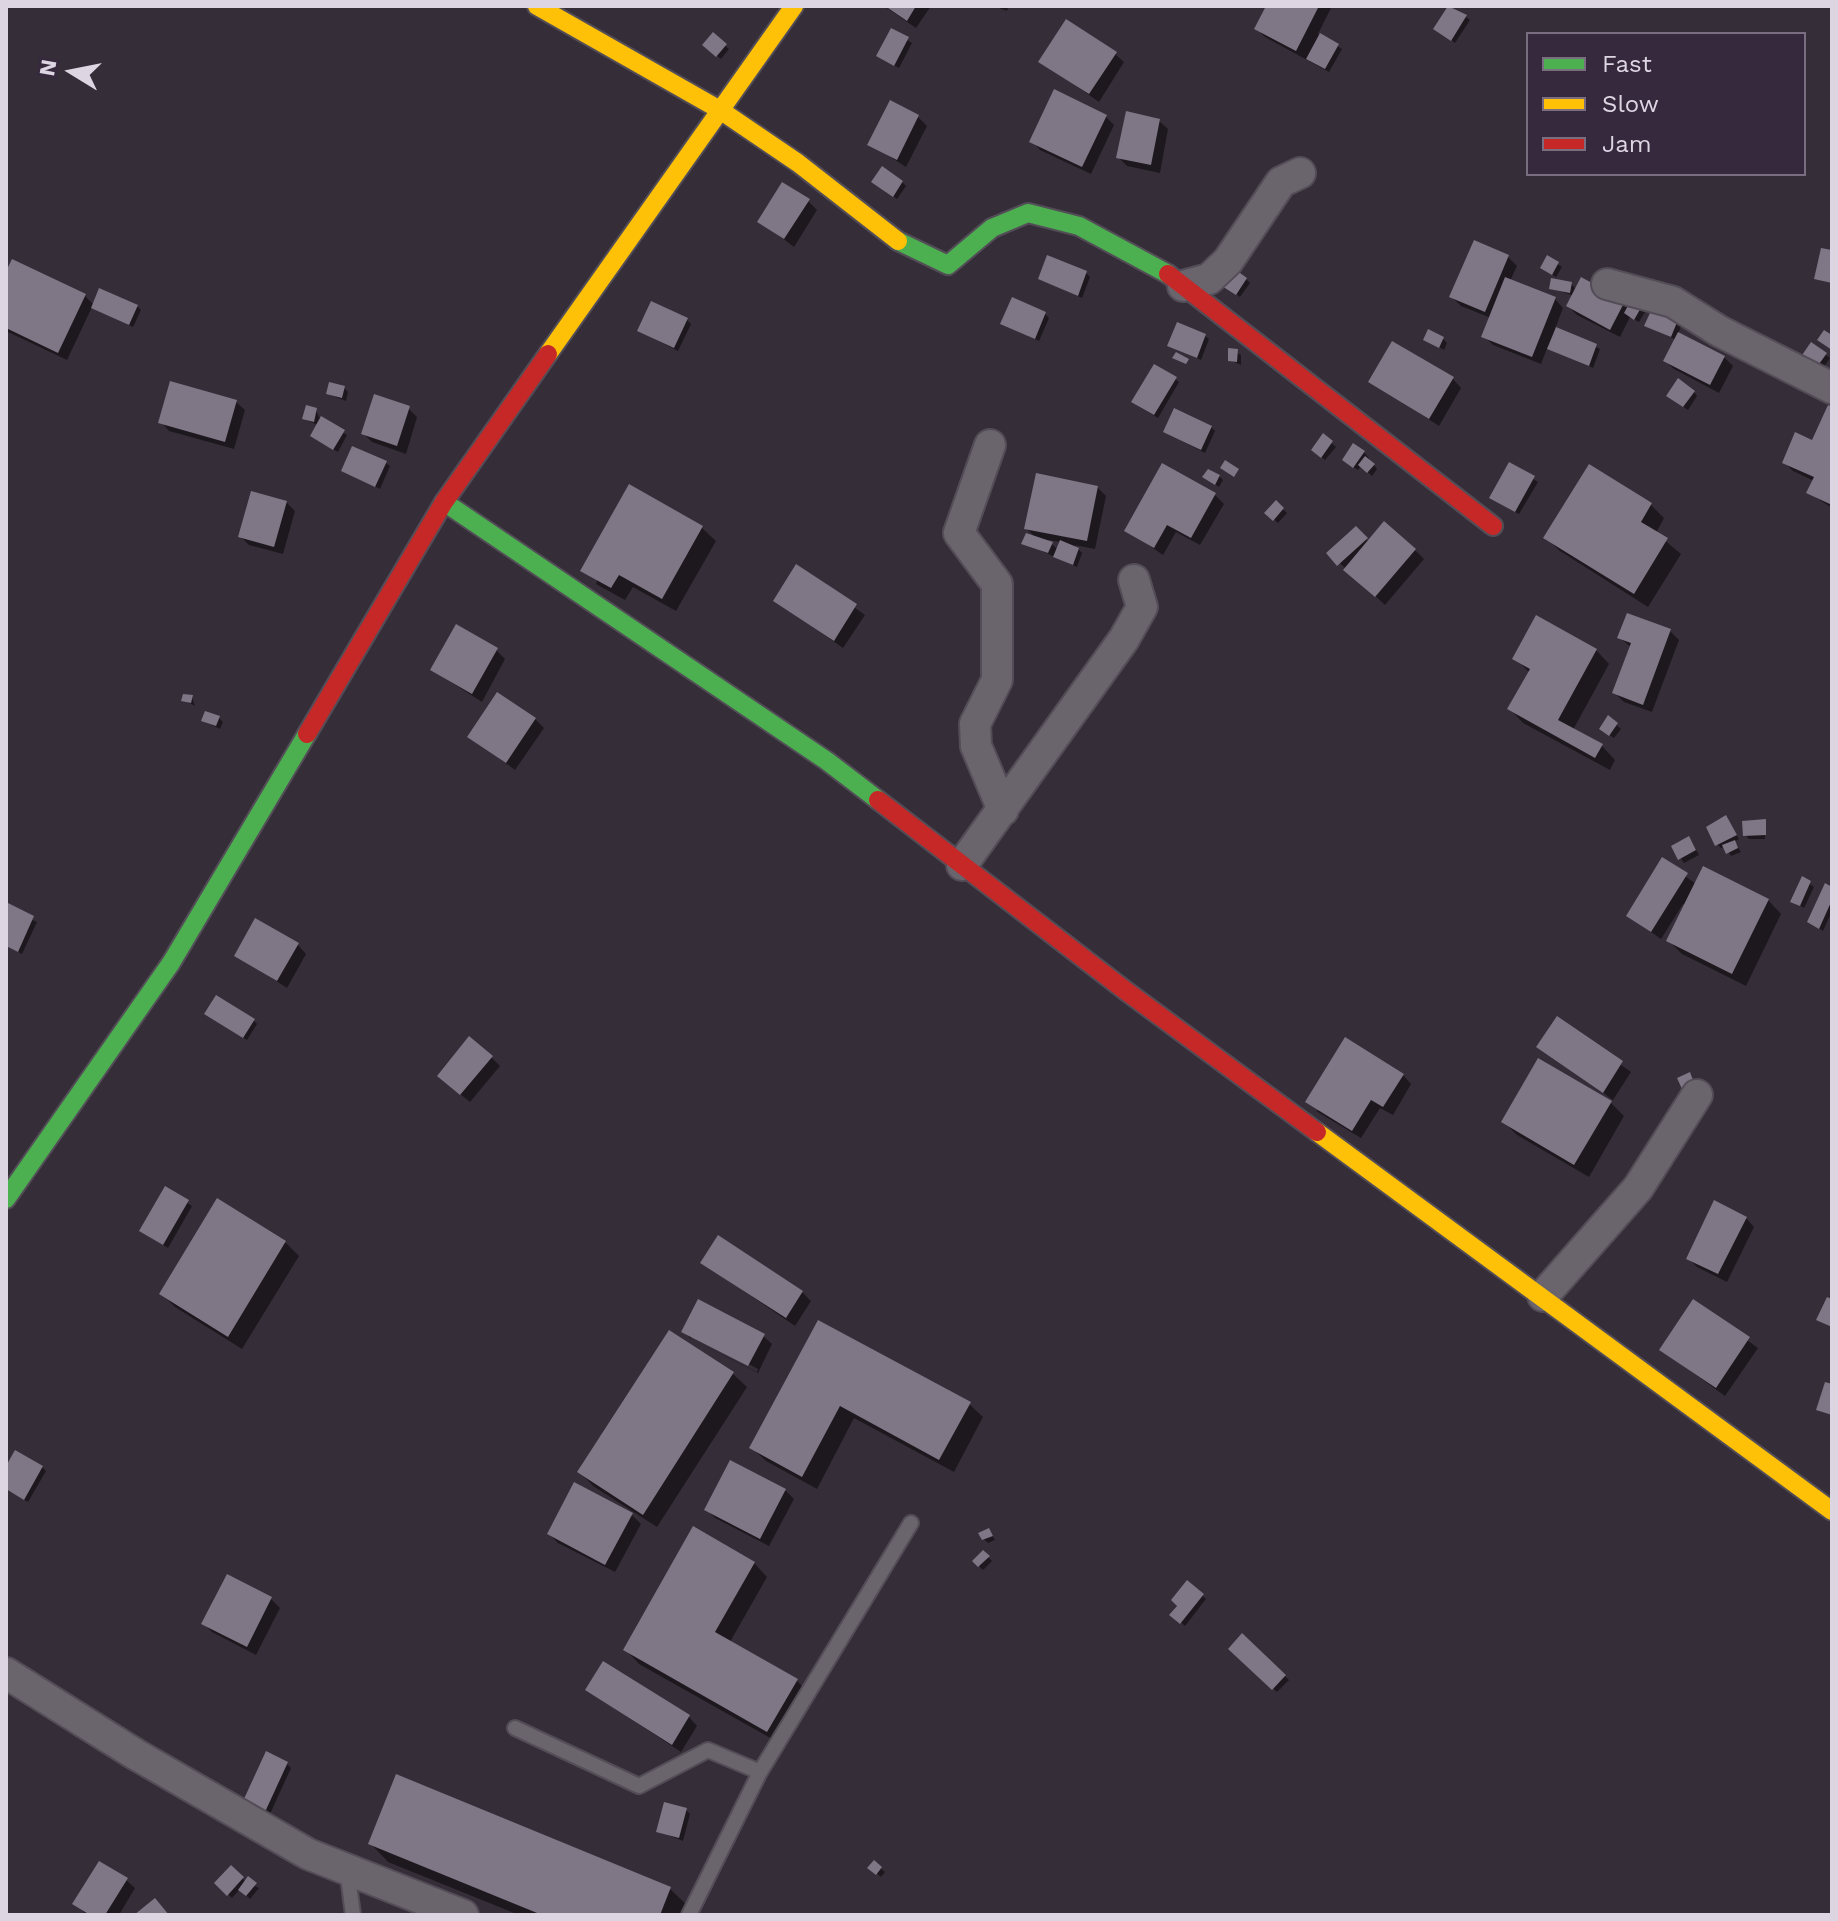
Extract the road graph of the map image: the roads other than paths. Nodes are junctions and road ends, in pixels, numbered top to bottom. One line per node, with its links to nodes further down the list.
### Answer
1 (537, 6): 3 (street)
2 (794, 6): 3 (street)
3 (720, 110): 6 (street); 9 (street)
4 (1300, 173): 6 (street)
5 (1607, 284): 7 (street)
6 (1183, 286): 10 (street)
7 (1832, 388)
8 (990, 445): 12 (street)
9 (444, 502): 13 (street); 15 (street)
10 (1493, 526)
11 (1134, 580): 12 (street)
12 (1003, 810): 13 (street)
13 (962, 865): 16 (street)
14 (1697, 1095): 16 (street)
15 (6, 1199)
16 (1543, 1296): 17 (street)
17 (1832, 1511)
18 (911, 1523): 21 (lane)
19 (6, 1673): 22 (street)
20 (515, 1728): 21 (lane)
21 (760, 1772): 25 (lane)
22 (347, 1869): 23 (lane); 24 (street)
23 (353, 1915)
24 (463, 1915)
25 (689, 1915)

